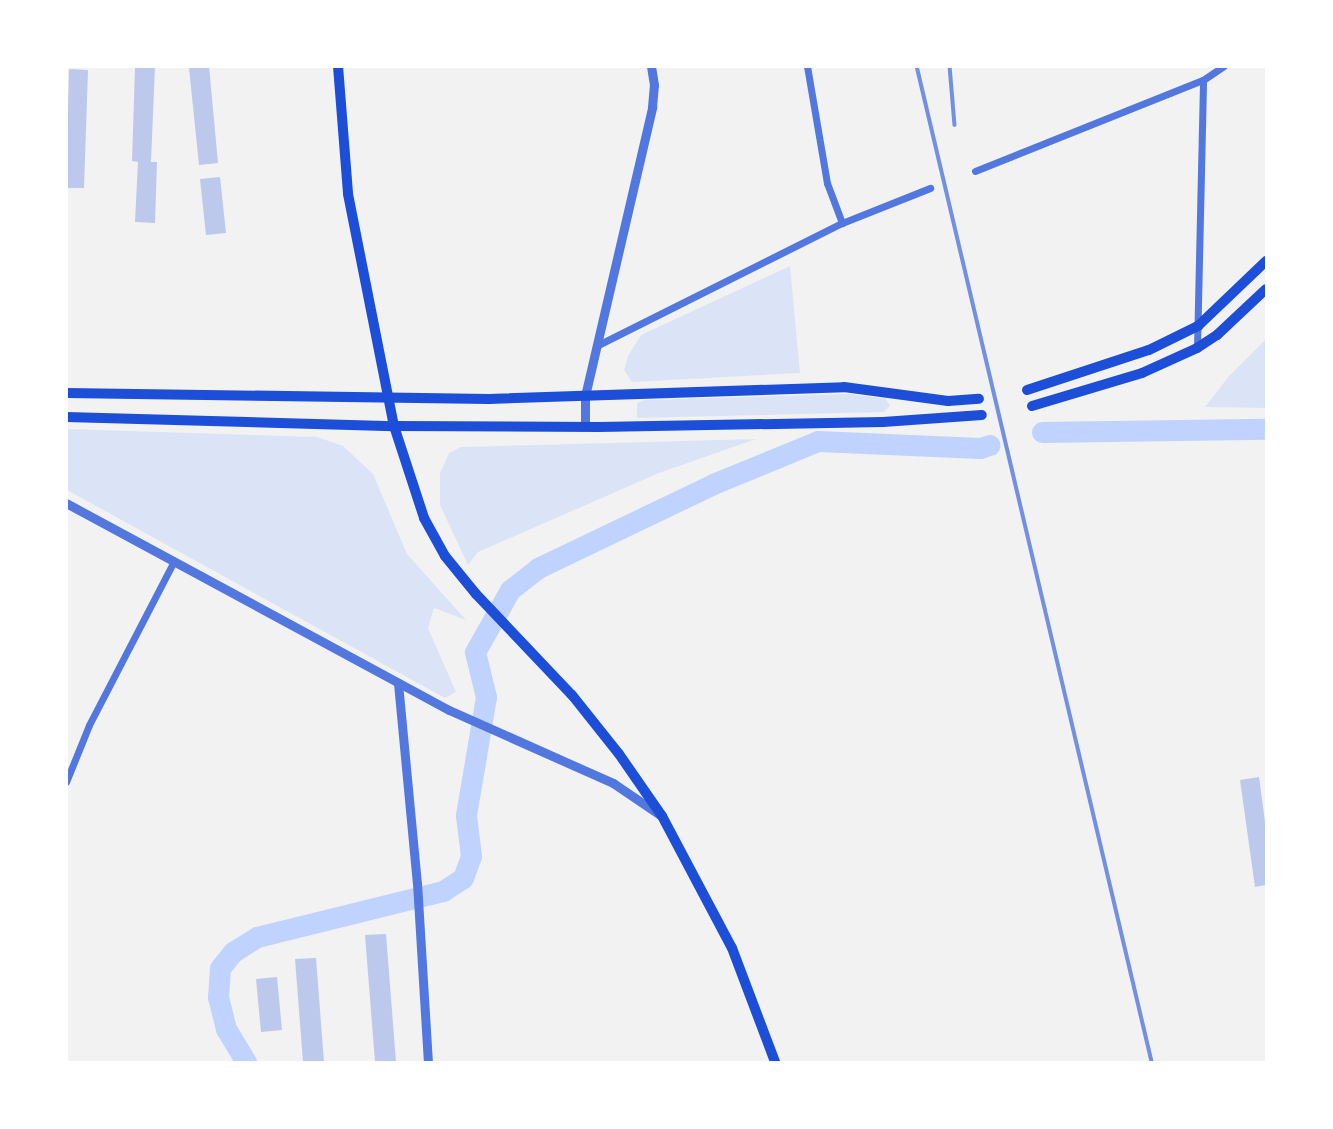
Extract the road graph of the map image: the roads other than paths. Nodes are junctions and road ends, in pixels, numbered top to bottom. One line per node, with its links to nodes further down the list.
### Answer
1 (338, 66): 17 (main road)
2 (651, 66): 12 (street)
3 (807, 66): 8 (street)
4 (1223, 66): 5 (street)
5 (1203, 80): 6 (street); 11 (street)
6 (975, 171)
7 (930, 188): 8 (street)
8 (842, 223): 12 (street)
9 (1266, 261): 11 (main road)
10 (1266, 289): 13 (main road)
11 (1198, 326): 13 (street); 14 (main road)
12 (596, 346): 16 (street)
13 (1198, 348): 19 (main road)
14 (1027, 390)
15 (66, 393): 17 (main road)
16 (584, 396): 17 (main road); 18 (main road); 23 (street)
17 (388, 397): 22 (main road)
18 (979, 399)
19 (1032, 405)
20 (982, 415): 23 (main road)
21 (66, 417): 22 (main road)
22 (394, 426): 23 (main road); 28 (main road)
23 (584, 426)
24 (66, 503): 25 (street)
25 (174, 561): 26 (street); 27 (street)
26 (398, 683): 28 (street); 29 (street)
27 (66, 782)
28 (662, 816): 30 (main road)
29 (428, 1062)
30 (775, 1062)

